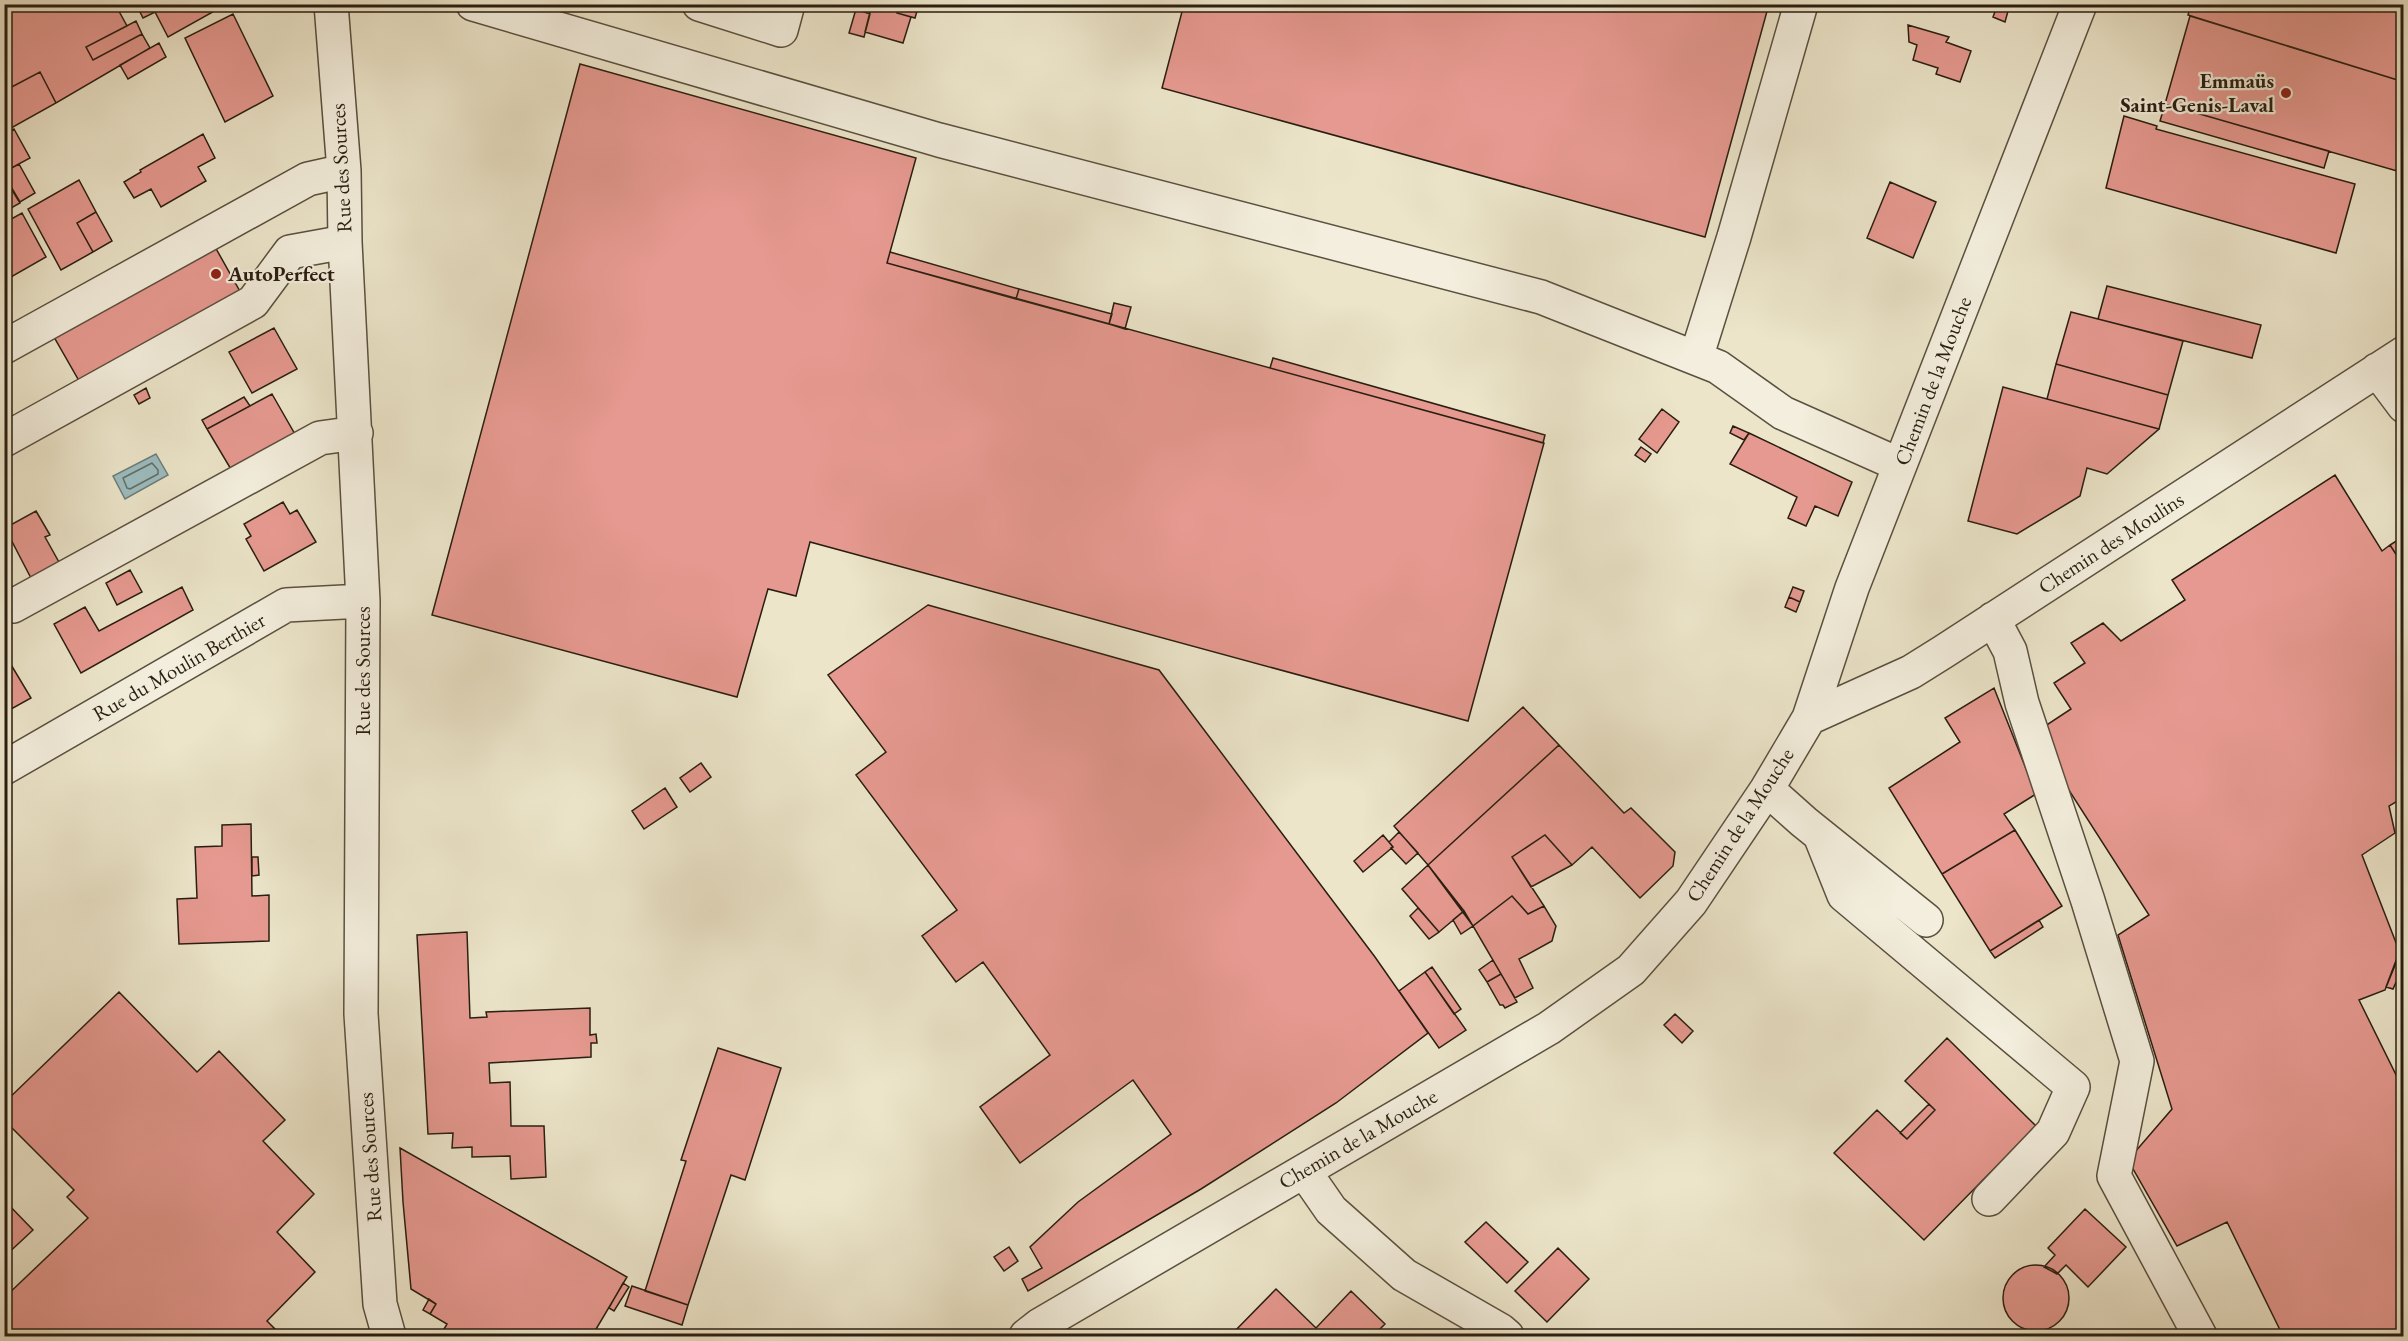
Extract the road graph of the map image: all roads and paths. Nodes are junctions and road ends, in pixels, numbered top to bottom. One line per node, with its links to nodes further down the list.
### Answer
1 (331, 4): 7 (street, Rue des Sources)
2 (473, 4): 10 (street)
3 (699, 4): 4 (street)
4 (788, 4)
5 (1801, 4): 10 (street)
6 (2080, 4): 15 (street, Chemin de la Mouche)
7 (344, 171): 8 (street, Rue des Sources); 9 (street)
8 (345, 242): 13 (street, Rue des Sources); 14 (street)
9 (4, 347)
10 (1696, 358): 15 (street)
11 (2390, 361): 12 (street); 18 (street, Chemin des Moulins)
12 (2403, 406)
13 (356, 433): 16 (street, Rue des Sources); 17 (street)
14 (4, 440)
15 (1900, 465): 19 (street, Chemin de la Mouche)
16 (363, 601): 20 (street, Rue du Moulin Berthier); 26 (street, Rue des Sources)
17 (14, 606)
18 (1993, 620): 19 (street, Chemin des Moulins); 29 (street)
19 (1809, 718): 21 (street, Chemin de la Mouche)
20 (4, 768)
21 (1767, 789): 22 (street); 24 (street, Chemin de la Mouche)
22 (1820, 835): 23 (street); 25 (street)
23 (1926, 920)
24 (1304, 1171): 27 (street, Chemin de la Mouche); 28 (street)
25 (1989, 1198)
26 (389, 1336)
27 (1026, 1336)
28 (1507, 1336)
29 (2200, 1336)

